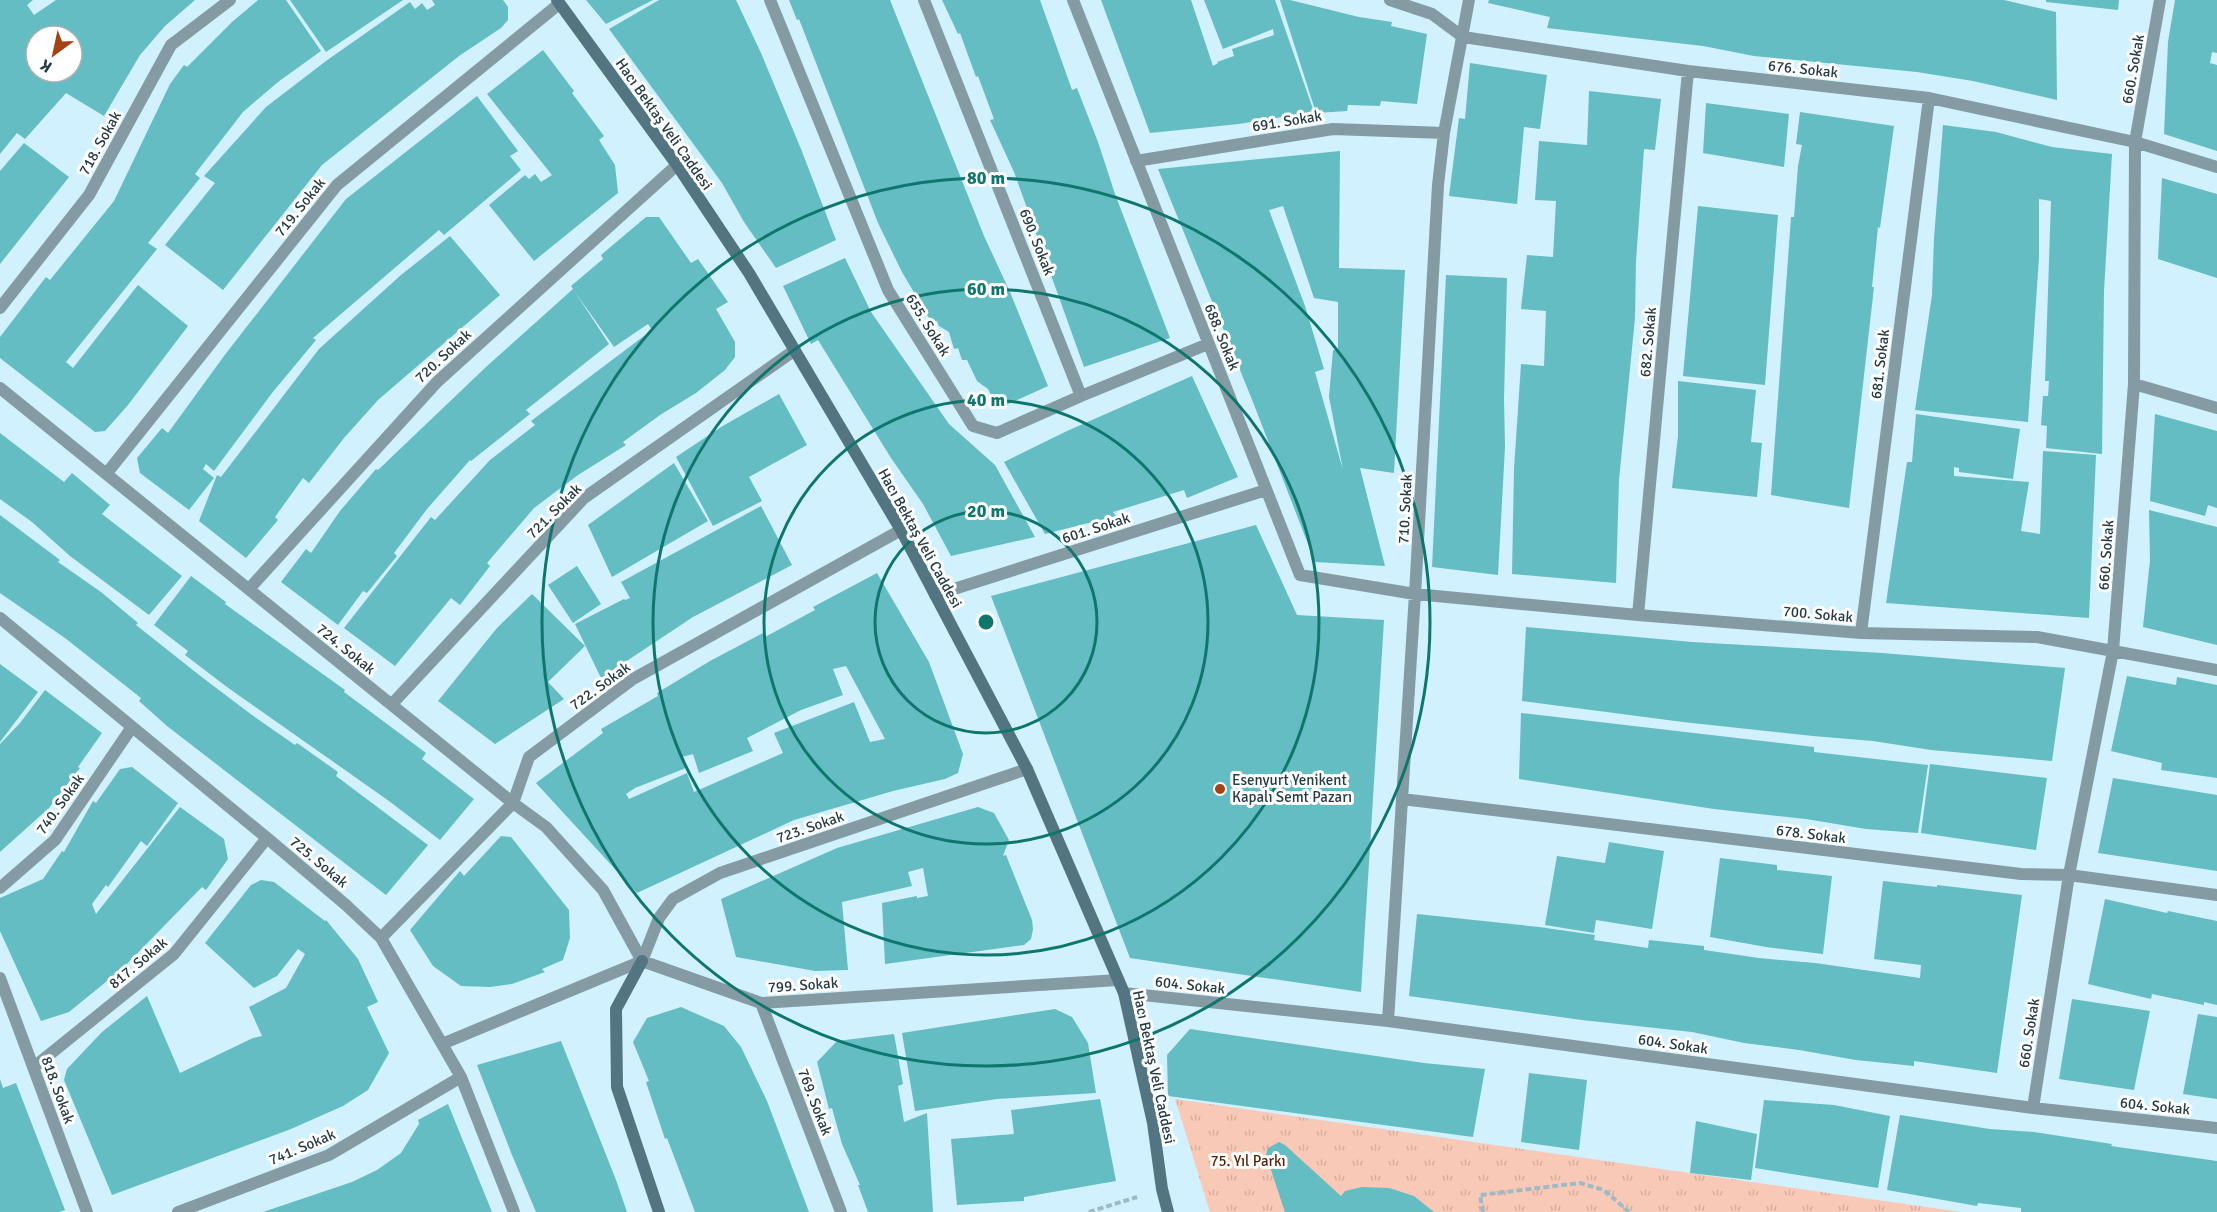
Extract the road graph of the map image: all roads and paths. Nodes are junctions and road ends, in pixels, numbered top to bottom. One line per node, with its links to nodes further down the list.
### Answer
1 (230, 0): 17 (street, 718. Sokak)
2 (770, 0): 22 (street, 655. Sokak)
3 (924, 0): 22 (street, 690. Sokak)
4 (1073, 0): 14 (street, 688. Sokak)
5 (1390, 0): 9 (street, 676. Sokak)
6 (1469, 0): 9 (street, 710. Sokak)
7 (2160, 0): 13 (street, 660. Sokak)
8 (558, 2): 15 (main road, Hacı Bektaş Veli Caddesi); 24 (street, 719. Sokak)
9 (1463, 37): 10 (street, 676. Sokak); 12 (street, 710. Sokak)
10 (1688, 71): 11 (street, 676. Sokak); 30 (street, 682. Sokak)
11 (1929, 98): 13 (street, 676. Sokak); 32 (street, 681. Sokak)
12 (1444, 133): 14 (street, 691. Sokak); 28 (street, 710. Sokak)
13 (2135, 142): 16 (street, 676. Sokak); 20 (street, 660. Sokak)
14 (1136, 161): 18 (street, 688. Sokak)
15 (677, 165): 19 (main road, Hacı Bektaş Veli Caddesi); 27 (street, 720. Sokak)
16 (2217, 167)
17 (0, 308)
18 (1208, 345): 22 (street, 655. Sokak); 25 (street, 688. Sokak)
19 (795, 351): 26 (main road, Hacı Bektaş Veli Caddesi); 35 (street, 721. Sokak)
20 (2134, 384): 23 (street); 33 (street, 660. Sokak)
21 (0, 388): 24 (street, 724. Sokak)
22 (1081, 396)
23 (2217, 408)
24 (106, 473): 27 (street, 724. Sokak)
25 (1266, 490): 28 (street, 688. Sokak); 29 (street, 601. Sokak)
26 (901, 530): 29 (main road, Hacı Bektaş Veli Caddesi); 39 (street, 722. Sokak)
27 (249, 589): 35 (street, 724. Sokak)
28 (1415, 594): 30 (street, 700. Sokak); 38 (street, 710. Sokak)
29 (935, 595): 37 (main road, Hacı Bektaş Veli Caddesi)
30 (1638, 615): 32 (street, 700. Sokak)
31 (0, 618): 36 (street, 725. Sokak)
32 (1861, 633): 33 (street, 700. Sokak)
33 (2113, 651): 34 (street, 700. Sokak); 41 (street, 660. Sokak)
34 (2217, 670)
35 (392, 704): 39 (street, 724. Sokak)
36 (132, 727): 40 (street, 725. Sokak); 42 (street, 740. Sokak)
37 (1027, 769): 45 (street, 723. Sokak); 47 (main road, Hacı Bektaş Veli Caddesi)
38 (1402, 799): 41 (street, 678. Sokak); 50 (street, 710. Sokak)
39 (513, 803): 44 (street, 722. Sokak); 45 (street, 724. Sokak)
40 (267, 838): 44 (street, 725. Sokak); 52 (street, 817. Sokak)
41 (2069, 875): 43 (street, 678. Sokak); 54 (street, 660. Sokak)
42 (0, 888)
43 (2217, 895)
44 (381, 938): 51 (street, 725. Sokak)
45 (642, 961): 49 (street, 799. Sokak); 51 (street); 60 (main road)
46 (0, 978): 52 (street, 818. Sokak)
47 (1118, 980): 48 (main road, Hacı Bektaş Veli Caddesi); 49 (street, 799. Sokak)
48 (1124, 993): 50 (street, 604. Sokak); 56 (main road, Hacı Bektaş Veli Caddesi)
49 (761, 1003): 61 (street, 769. Sokak)
50 (1388, 1021): 54 (street, 604. Sokak)
51 (442, 1044): 53 (street, 725. Sokak)
52 (34, 1067): 57 (street, 818. Sokak)
53 (461, 1077): 58 (street, 741. Sokak); 59 (street, 725. Sokak)
54 (2033, 1108): 55 (street, 604. Sokak)
55 (2217, 1128)
56 (1162, 1189): 62 (path); 63 (main road, Hacı Bektaş Veli Caddesi)
57 (87, 1212)
58 (178, 1212)
59 (514, 1212)
60 (659, 1212)
61 (841, 1212)
62 (1089, 1212)
63 (1168, 1212)
64 (1483, 1212): 65 (path)
65 (1629, 1212)

